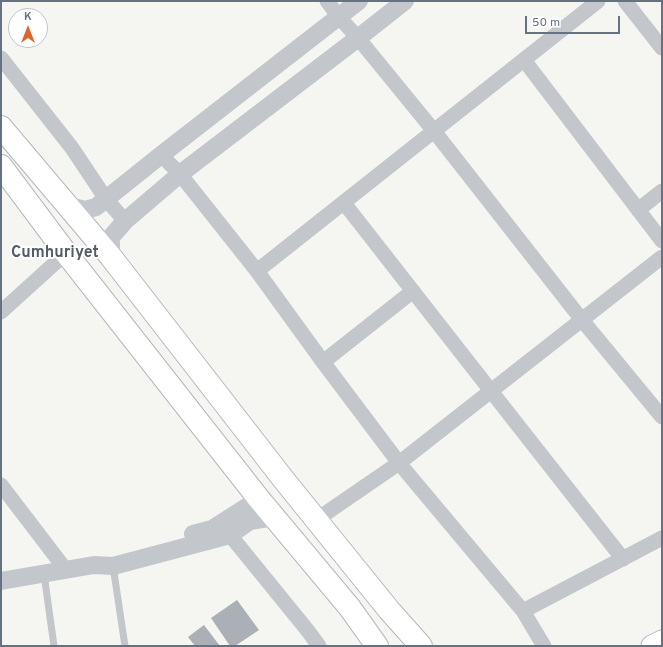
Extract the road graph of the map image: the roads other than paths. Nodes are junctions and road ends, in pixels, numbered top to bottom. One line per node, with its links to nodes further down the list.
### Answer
1 (327, 1): 6 (street)
2 (359, 1): 6 (street)
3 (405, 1): 7 (street)
4 (598, 1): 10 (street)
5 (625, 1): 8 (street)
6 (339, 17): 7 (street); 13 (street)
7 (358, 38): 12 (street); 15 (street)
8 (662, 48)
9 (1, 58): 17 (street)
10 (524, 60): 12 (street); 20 (street)
11 (1, 127): 19 (main road)
12 (434, 132): 18 (street); 29 (street)
13 (161, 155): 15 (street); 17 (street)
14 (1, 166): 23 (main road)
15 (180, 174): 21 (street); 26 (street)
16 (662, 191): 20 (street)
17 (106, 199): 19 (street); 21 (street)
18 (344, 203): 26 (street); 27 (street)
19 (66, 205): 24 (main road)
20 (638, 210): 22 (street)
21 (125, 221): 24 (street)
22 (662, 241)
23 (66, 253): 28 (street); 35 (main road)
24 (111, 257): 37 (main road)
25 (662, 257): 29 (street)
26 (257, 271): 30 (street)
27 (413, 291): 30 (street); 31 (street)
28 (1, 312)
29 (582, 320): 31 (street); 32 (street)
30 (323, 362): 33 (street)
31 (491, 392): 33 (street); 40 (street)
32 (662, 418)
33 (399, 463): 37 (street); 46 (street)
34 (1, 485): 43 (street)
35 (259, 499): 36 (main road); 41 (street)
36 (274, 517): 38 (street); 51 (main road)
37 (316, 520): 52 (main road)
38 (230, 535): 42 (street); 50 (street)
39 (662, 538): 40 (street)
40 (623, 559): 46 (street)
41 (94, 565): 42 (street); 43 (street)
42 (113, 566): 49 (lane)
43 (66, 570): 44 (street)
44 (44, 574): 45 (street); 48 (lane)
45 (1, 581)
46 (523, 611): 53 (street)
47 (662, 641): 54 (main road)
48 (54, 646)
49 (125, 646)
50 (319, 646)
51 (377, 646)
52 (421, 646)
53 (544, 646)
54 (652, 646)

